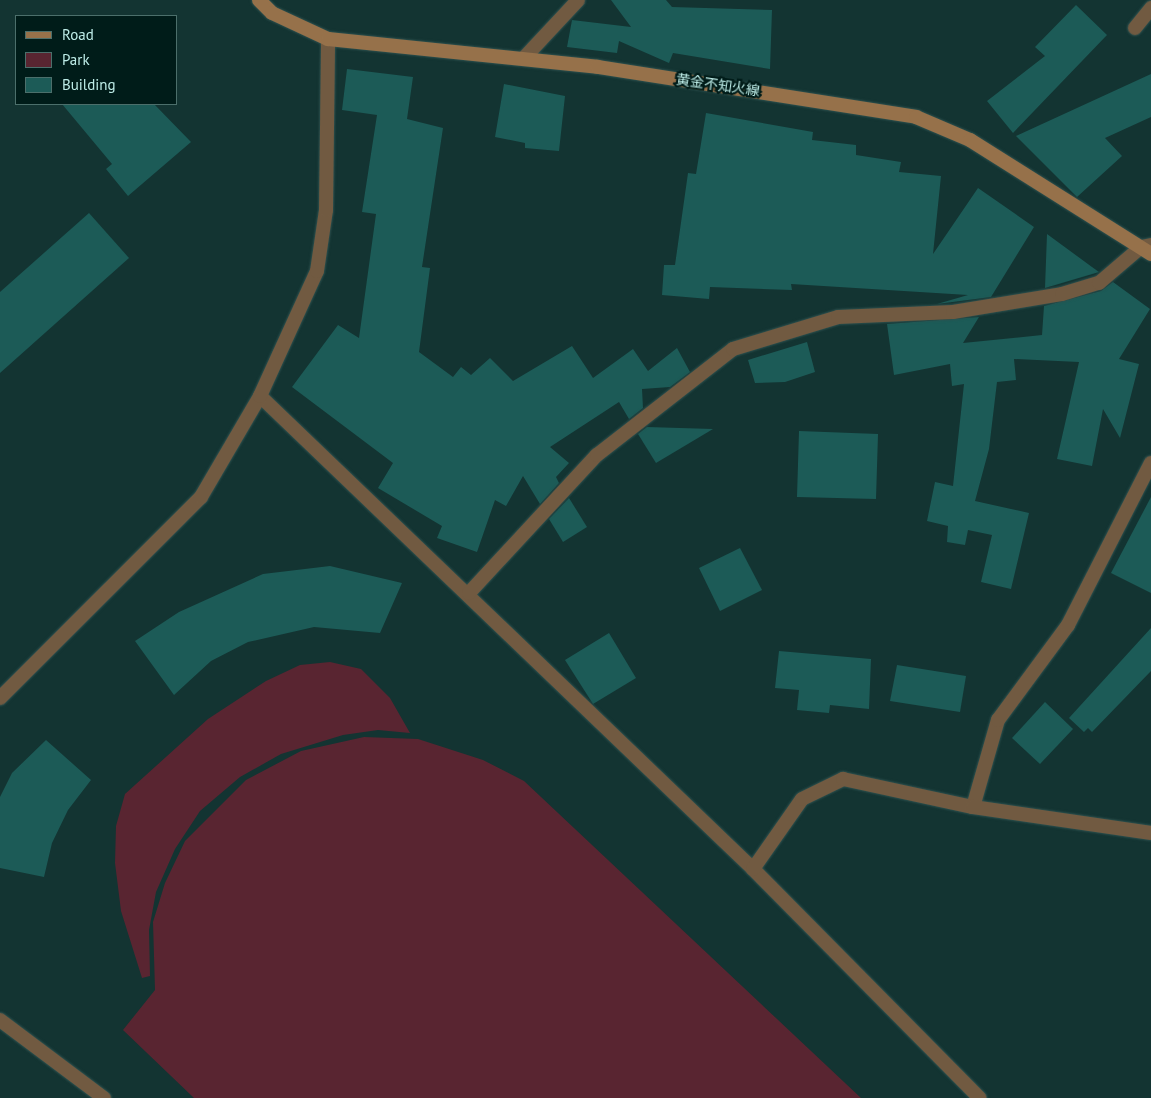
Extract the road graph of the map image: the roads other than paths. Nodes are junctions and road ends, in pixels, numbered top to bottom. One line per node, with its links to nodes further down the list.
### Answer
1 (259, 0): 5 (main road, 黄金不知火線)
2 (578, 0): 6 (street)
3 (1151, 8): 4 (street)
4 (1135, 28)
5 (328, 39): 6 (main road, 黄金不知火線); 8 (street)
6 (524, 58): 7 (main road, 黄金不知火線)
7 (1148, 249): 10 (street)
8 (260, 396): 10 (street); 11 (street)
9 (1151, 463): 12 (street)
10 (469, 593): 14 (street)
11 (0, 698)
12 (973, 807): 13 (street); 14 (street)
13 (1151, 833)
14 (753, 869): 17 (street)
15 (0, 1020): 16 (street)
16 (104, 1098)
17 (980, 1098)

